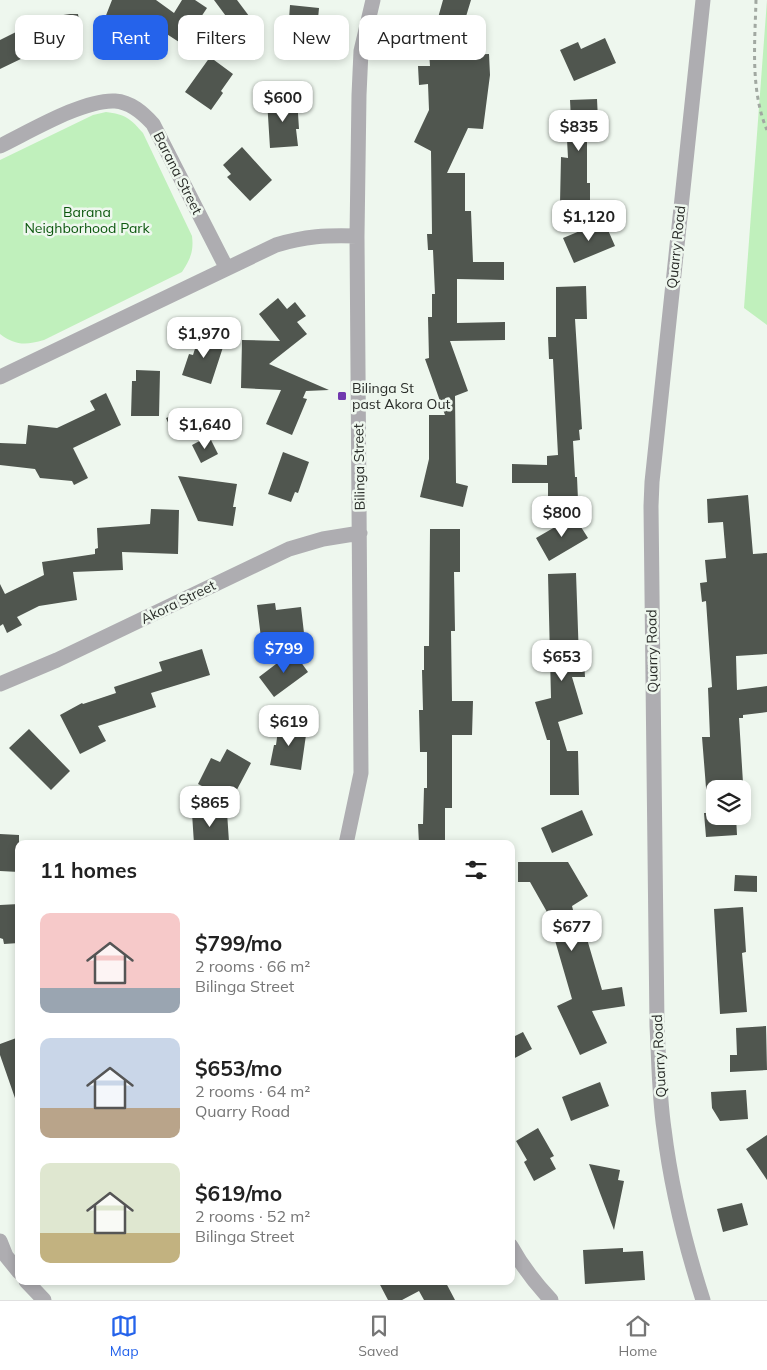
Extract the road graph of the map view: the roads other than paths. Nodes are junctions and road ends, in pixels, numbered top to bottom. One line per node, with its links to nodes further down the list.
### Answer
1 (373, 0): 4 (street, Bilinga Street)
2 (702, 0): 16 (street, Quarry Road)
3 (0, 146): 5 (street, Barana Street)
4 (357, 236): 5 (street); 7 (street, Bilinga Street)
5 (226, 267): 6 (street)
6 (0, 376)
7 (360, 533): 8 (street, Akora Street); 9 (street, Bilinga Street)
8 (0, 684)
9 (347, 840)
10 (0, 1241): 12 (street)
11 (515, 1253): 15 (street)
12 (15, 1267)
13 (30, 1285): 14 (street)
14 (44, 1300)
15 (551, 1300)
16 (703, 1300)

